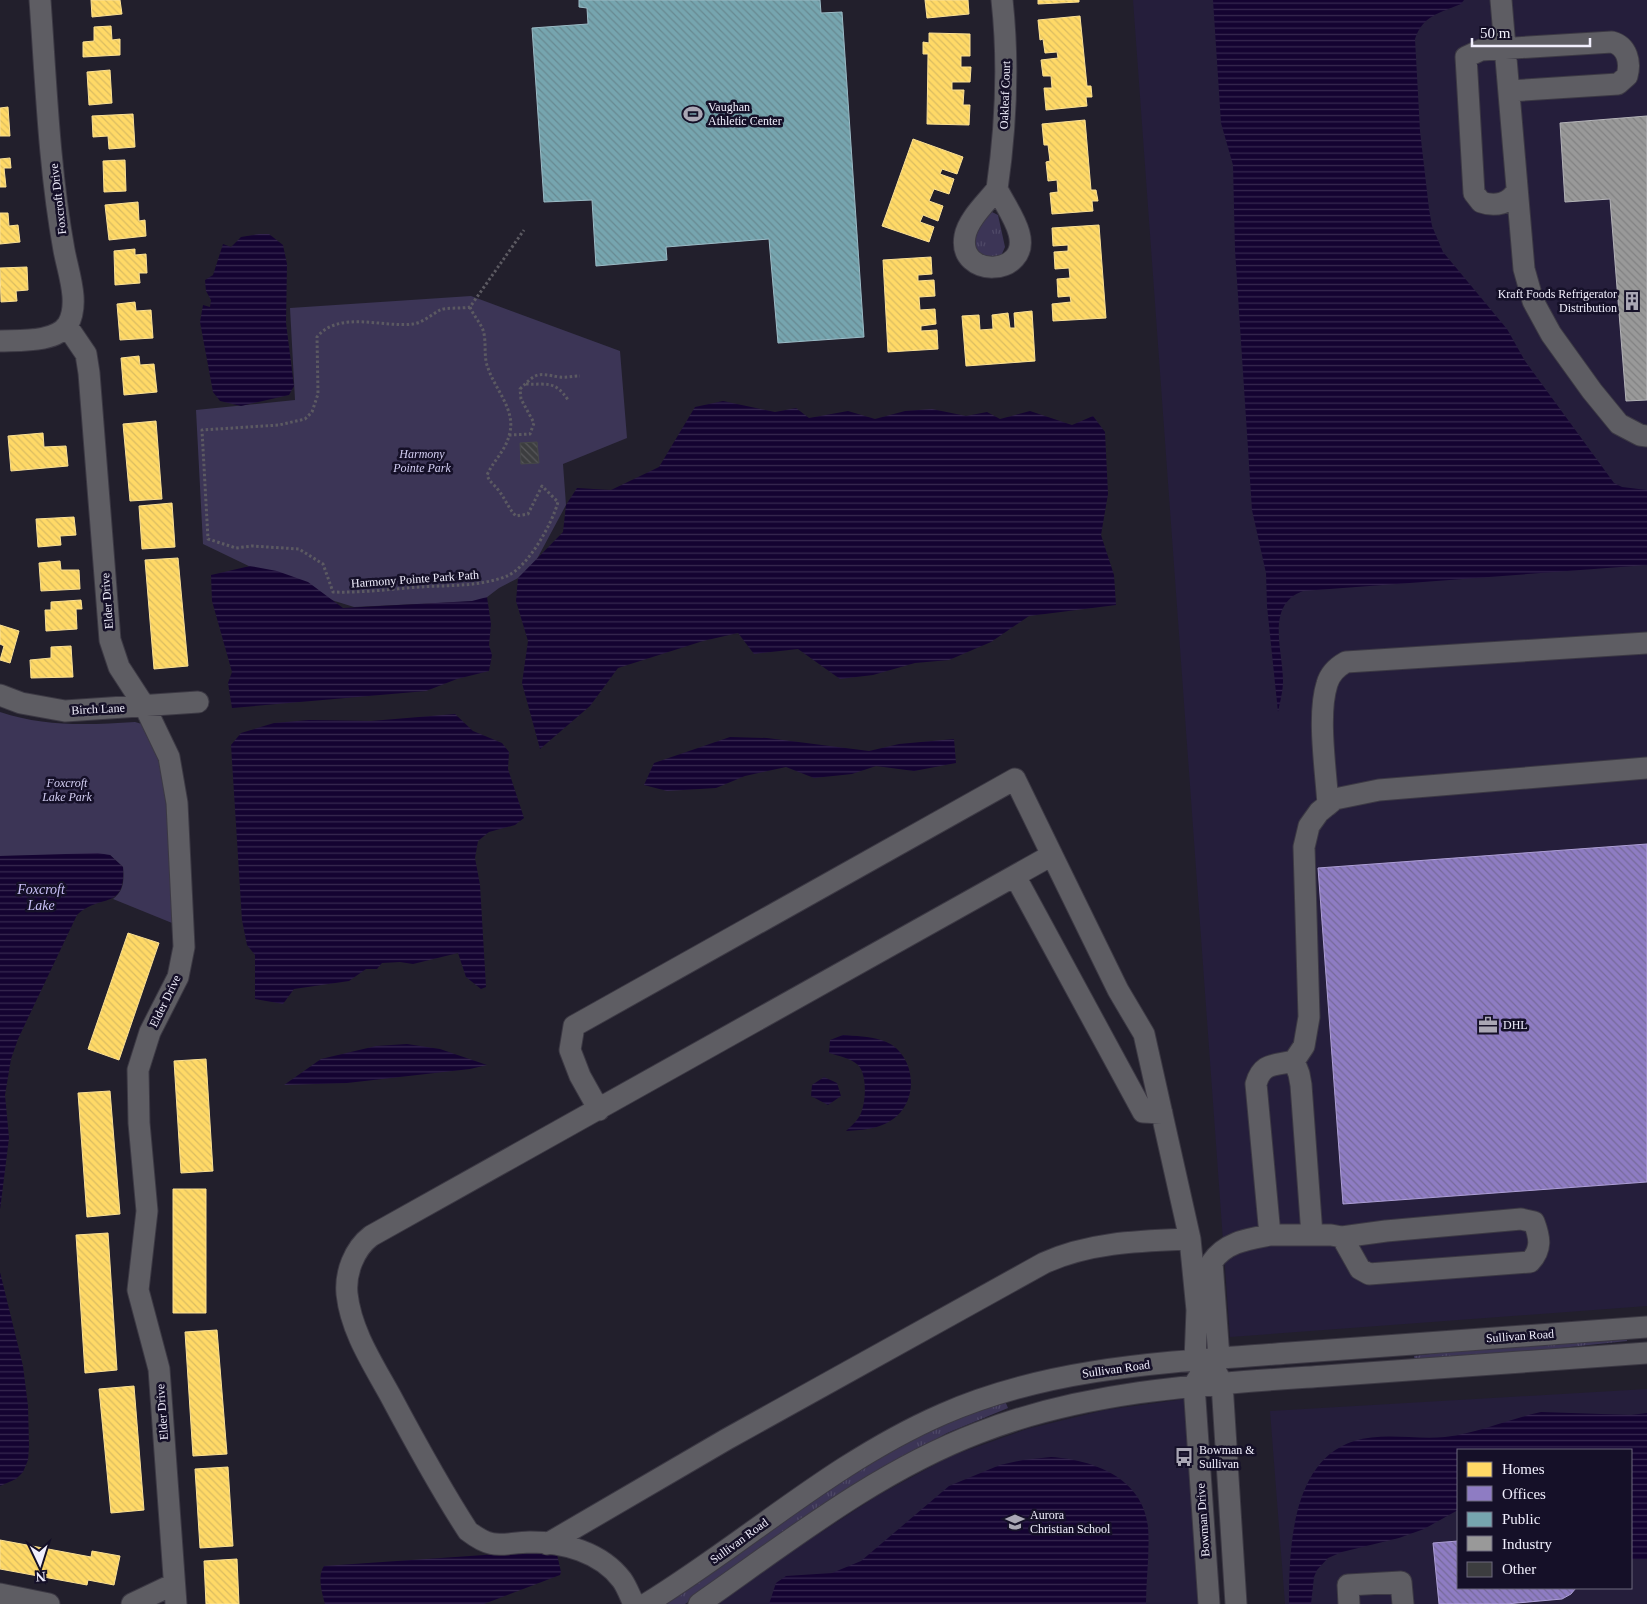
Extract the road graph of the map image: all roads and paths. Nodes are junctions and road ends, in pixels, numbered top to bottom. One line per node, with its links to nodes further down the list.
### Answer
1 (40, 0): 10 (street, Foxcroft Drive)
2 (1002, 0): 6 (street, Oakleaf Court)
3 (1501, 0): 4 (street)
4 (1505, 49): 5 (street); 5 (street); 7 (street)
5 (1509, 91): 7 (street)
6 (997, 189)
7 (1517, 190): 16 (street)
8 (524, 230): 9 (path)
9 (470, 307): 15 (path, Harmony Pointe Park Path); 15 (path, Harmony Pointe Park Path)
10 (66, 326): 11 (street); 20 (street, Elder Drive)
11 (0, 341)
12 (580, 376): 13 (path)
13 (525, 384): 14 (path); 15 (path)
14 (568, 400)
15 (509, 435)
16 (1647, 436)
17 (1647, 643): 22 (street)
18 (0, 695): 20 (street, Birch Lane)
19 (198, 702): 20 (street, Birch Lane)
20 (145, 707): 40 (street, Elder Drive)
21 (1647, 768): 22 (street)
22 (1328, 805): 25 (street)
23 (1052, 855): 24 (street); 26 (street); 27 (street)
24 (1015, 876): 26 (street); 27 (street)
25 (1294, 1060): 28 (street); 29 (street)
26 (599, 1110): 38 (street)
27 (1162, 1112): 31 (street)
28 (1312, 1234): 29 (street); 30 (street)
29 (1270, 1235): 32 (street)
30 (1342, 1237): 30 (street)
31 (1190, 1239): 32 (street); 38 (street)
32 (1202, 1262): 35 (street)
33 (1647, 1327): 35 (street, Sullivan Road)
34 (1647, 1353): 36 (street)
35 (1208, 1359): 36 (street); 37 (street); 44 (street, Sullivan Road)
36 (1222, 1384): 37 (street); 47 (street)
37 (1194, 1385): 45 (street); 46 (street, Bowman Drive)
38 (547, 1544): 43 (street)
39 (0, 1594): 41 (street)
40 (175, 1594): 42 (street)
41 (49, 1604)
42 (132, 1604)
43 (634, 1604)
44 (646, 1604)
45 (699, 1604)
46 (1209, 1604)
47 (1236, 1604)
48 (1349, 1604): 49 (street)
49 (1402, 1604)

